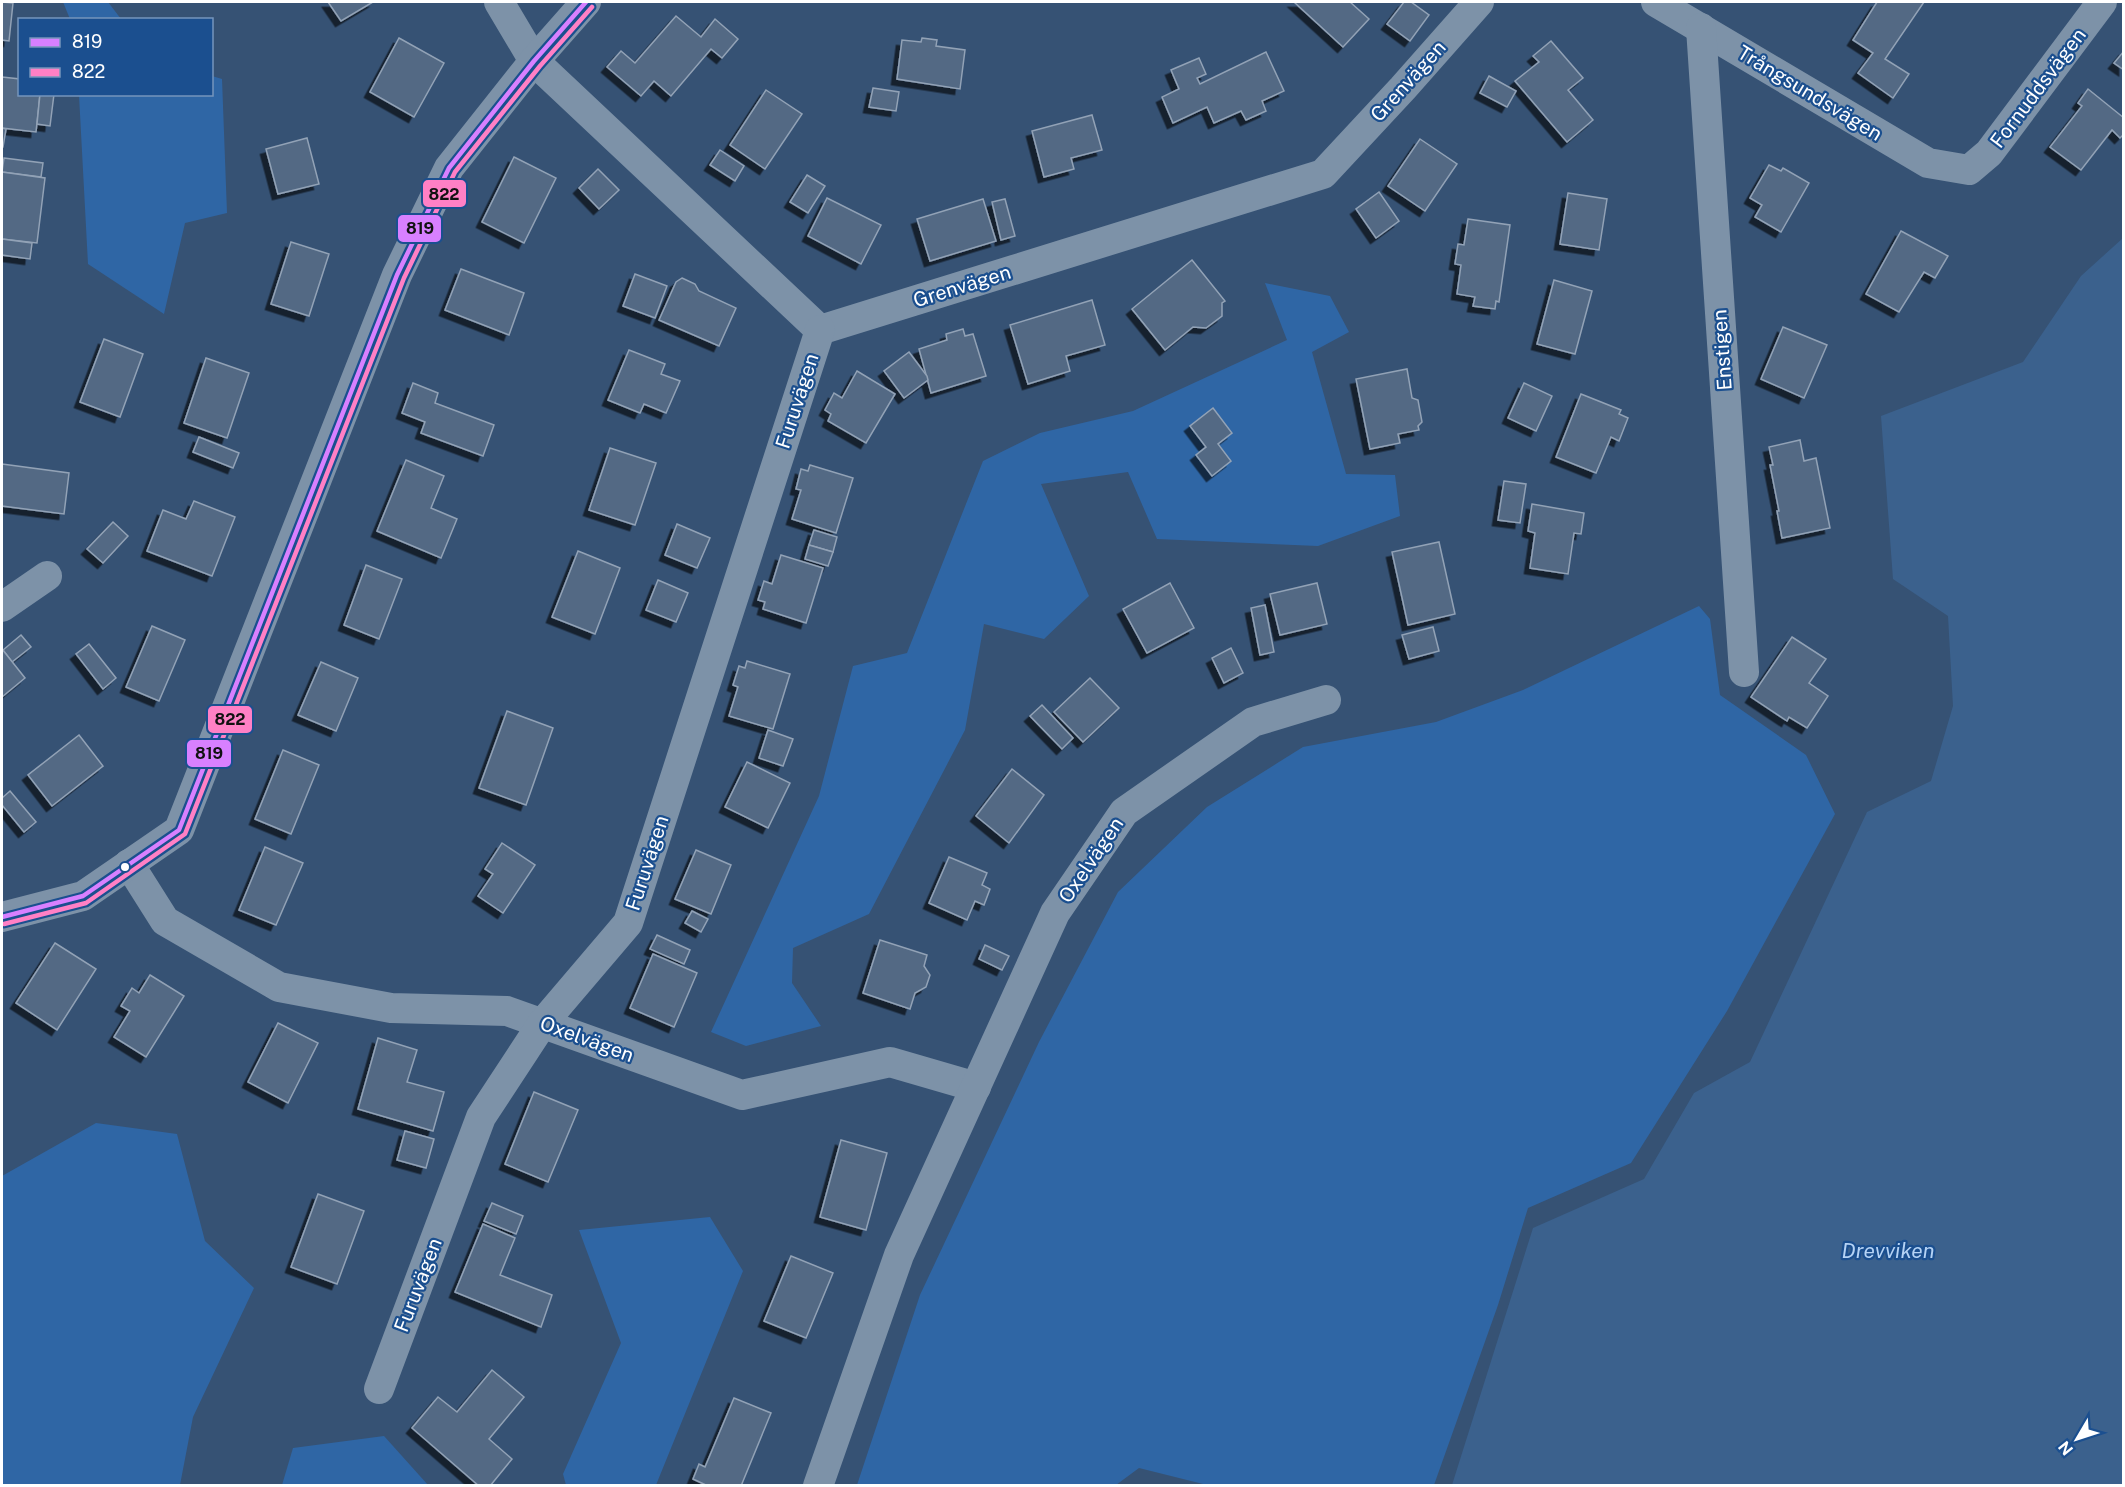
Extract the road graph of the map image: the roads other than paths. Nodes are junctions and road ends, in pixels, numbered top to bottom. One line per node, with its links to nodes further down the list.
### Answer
1 (499, 2): 7 (street)
2 (586, 2): 7 (street)
3 (1479, 2): 9 (street, Grenvägen)
4 (1656, 2): 6 (street, Trångsundsvägen)
5 (2102, 2): 8 (street, Fornuddsvägen)
6 (1701, 28): 8 (street, Trångsundsvägen); 12 (street, Enstigen)
7 (534, 61): 9 (street); 14 (street)
8 (1969, 170)
9 (820, 330): 16 (street, Furuvägen)
10 (47, 576): 11 (street)
11 (2, 607)
12 (1743, 672)
13 (1326, 700): 17 (street, Oxelvägen)
14 (129, 864): 15 (street); 16 (street, Oxelvägen)
15 (2, 917)
16 (542, 1023): 17 (street, Oxelvägen); 18 (street, Furuvägen)
17 (976, 1087): 19 (street, Oxelvägen)
18 (379, 1389)
19 (818, 1485)

